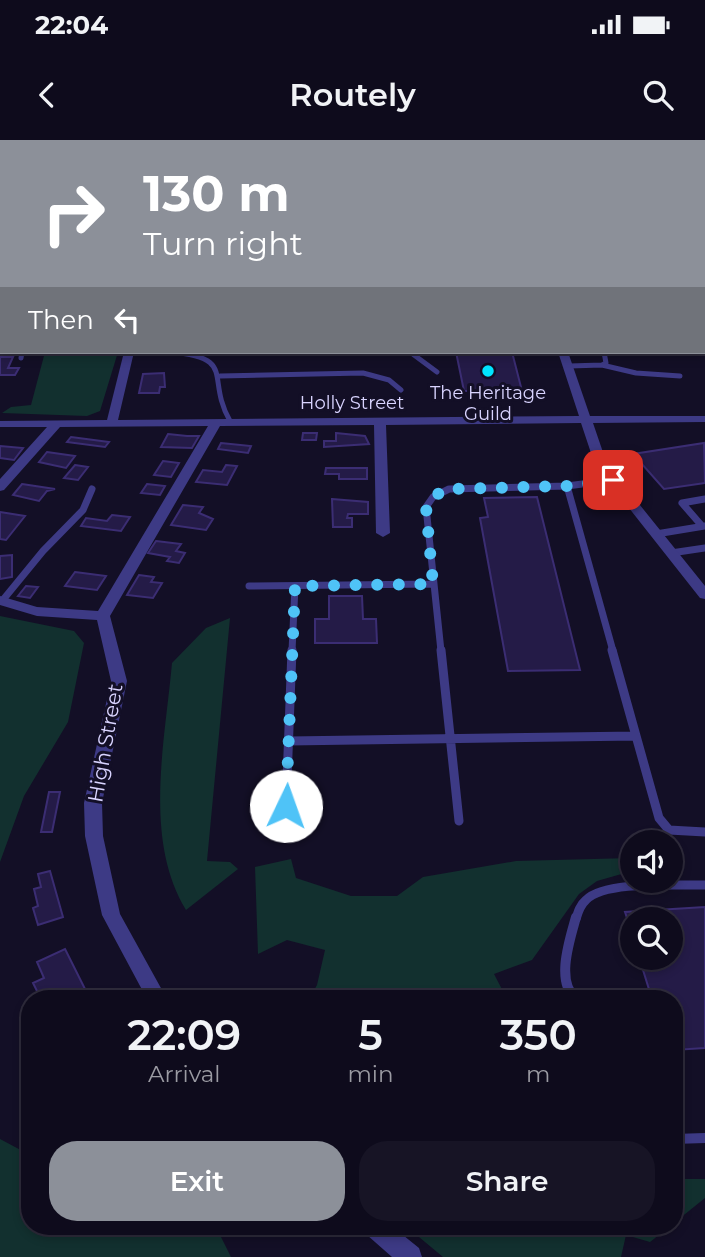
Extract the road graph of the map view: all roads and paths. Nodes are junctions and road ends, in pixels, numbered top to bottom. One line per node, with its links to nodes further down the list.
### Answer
1 (128, 354): 15 (street)
2 (201, 354): 9 (lane)
3 (413, 354): 8 (lane)
4 (564, 354): 7 (street)
5 (604, 354): 6 (lane)
6 (602, 365): 7 (lane); 10 (lane)
7 (569, 366): 14 (street)
8 (437, 372)
9 (220, 376): 11 (lane); 16 (lane)
10 (680, 376)
11 (401, 390)
12 (705, 419): 14 (street, Holly Street)
13 (380, 420): 14 (street, Holly Street); 16 (street, Holly Street); 25 (street)
14 (589, 420): 19 (street)
15 (111, 421): 16 (street, Holly Street); 17 (street, Holly Street)
16 (224, 421): 34 (street)
17 (57, 423): 18 (street, Holly Street); 21 (street)
18 (0, 424)
19 (613, 480): 20 (lane); 26 (street)
20 (566, 486): 29 (lane); 35 (lane)
21 (0, 488)
22 (92, 489): 33 (lane)
23 (705, 499): 24 (lane)
24 (704, 526): 26 (lane)
25 (383, 533)
26 (656, 534): 28 (street)
27 (705, 548): 28 (lane)
28 (671, 553): 32 (street)
29 (433, 584): 31 (lane); 36 (lane)
30 (249, 586): 31 (lane)
31 (295, 586): 37 (lane)
32 (705, 595)
33 (1, 601): 34 (street)
34 (103, 616): 42 (street, High Street)
35 (636, 736): 36 (lane); 40 (lane)
36 (450, 739): 37 (lane); 39 (lane)
37 (289, 741): 38 (lane)
38 (286, 806)
39 (459, 821)
40 (705, 832)
41 (705, 885): 43 (lane)
42 (152, 990)
43 (568, 990)
44 (705, 1138): 45 (lane)
45 (683, 1139)
46 (384, 1235): 47 (street)
47 (410, 1257)

